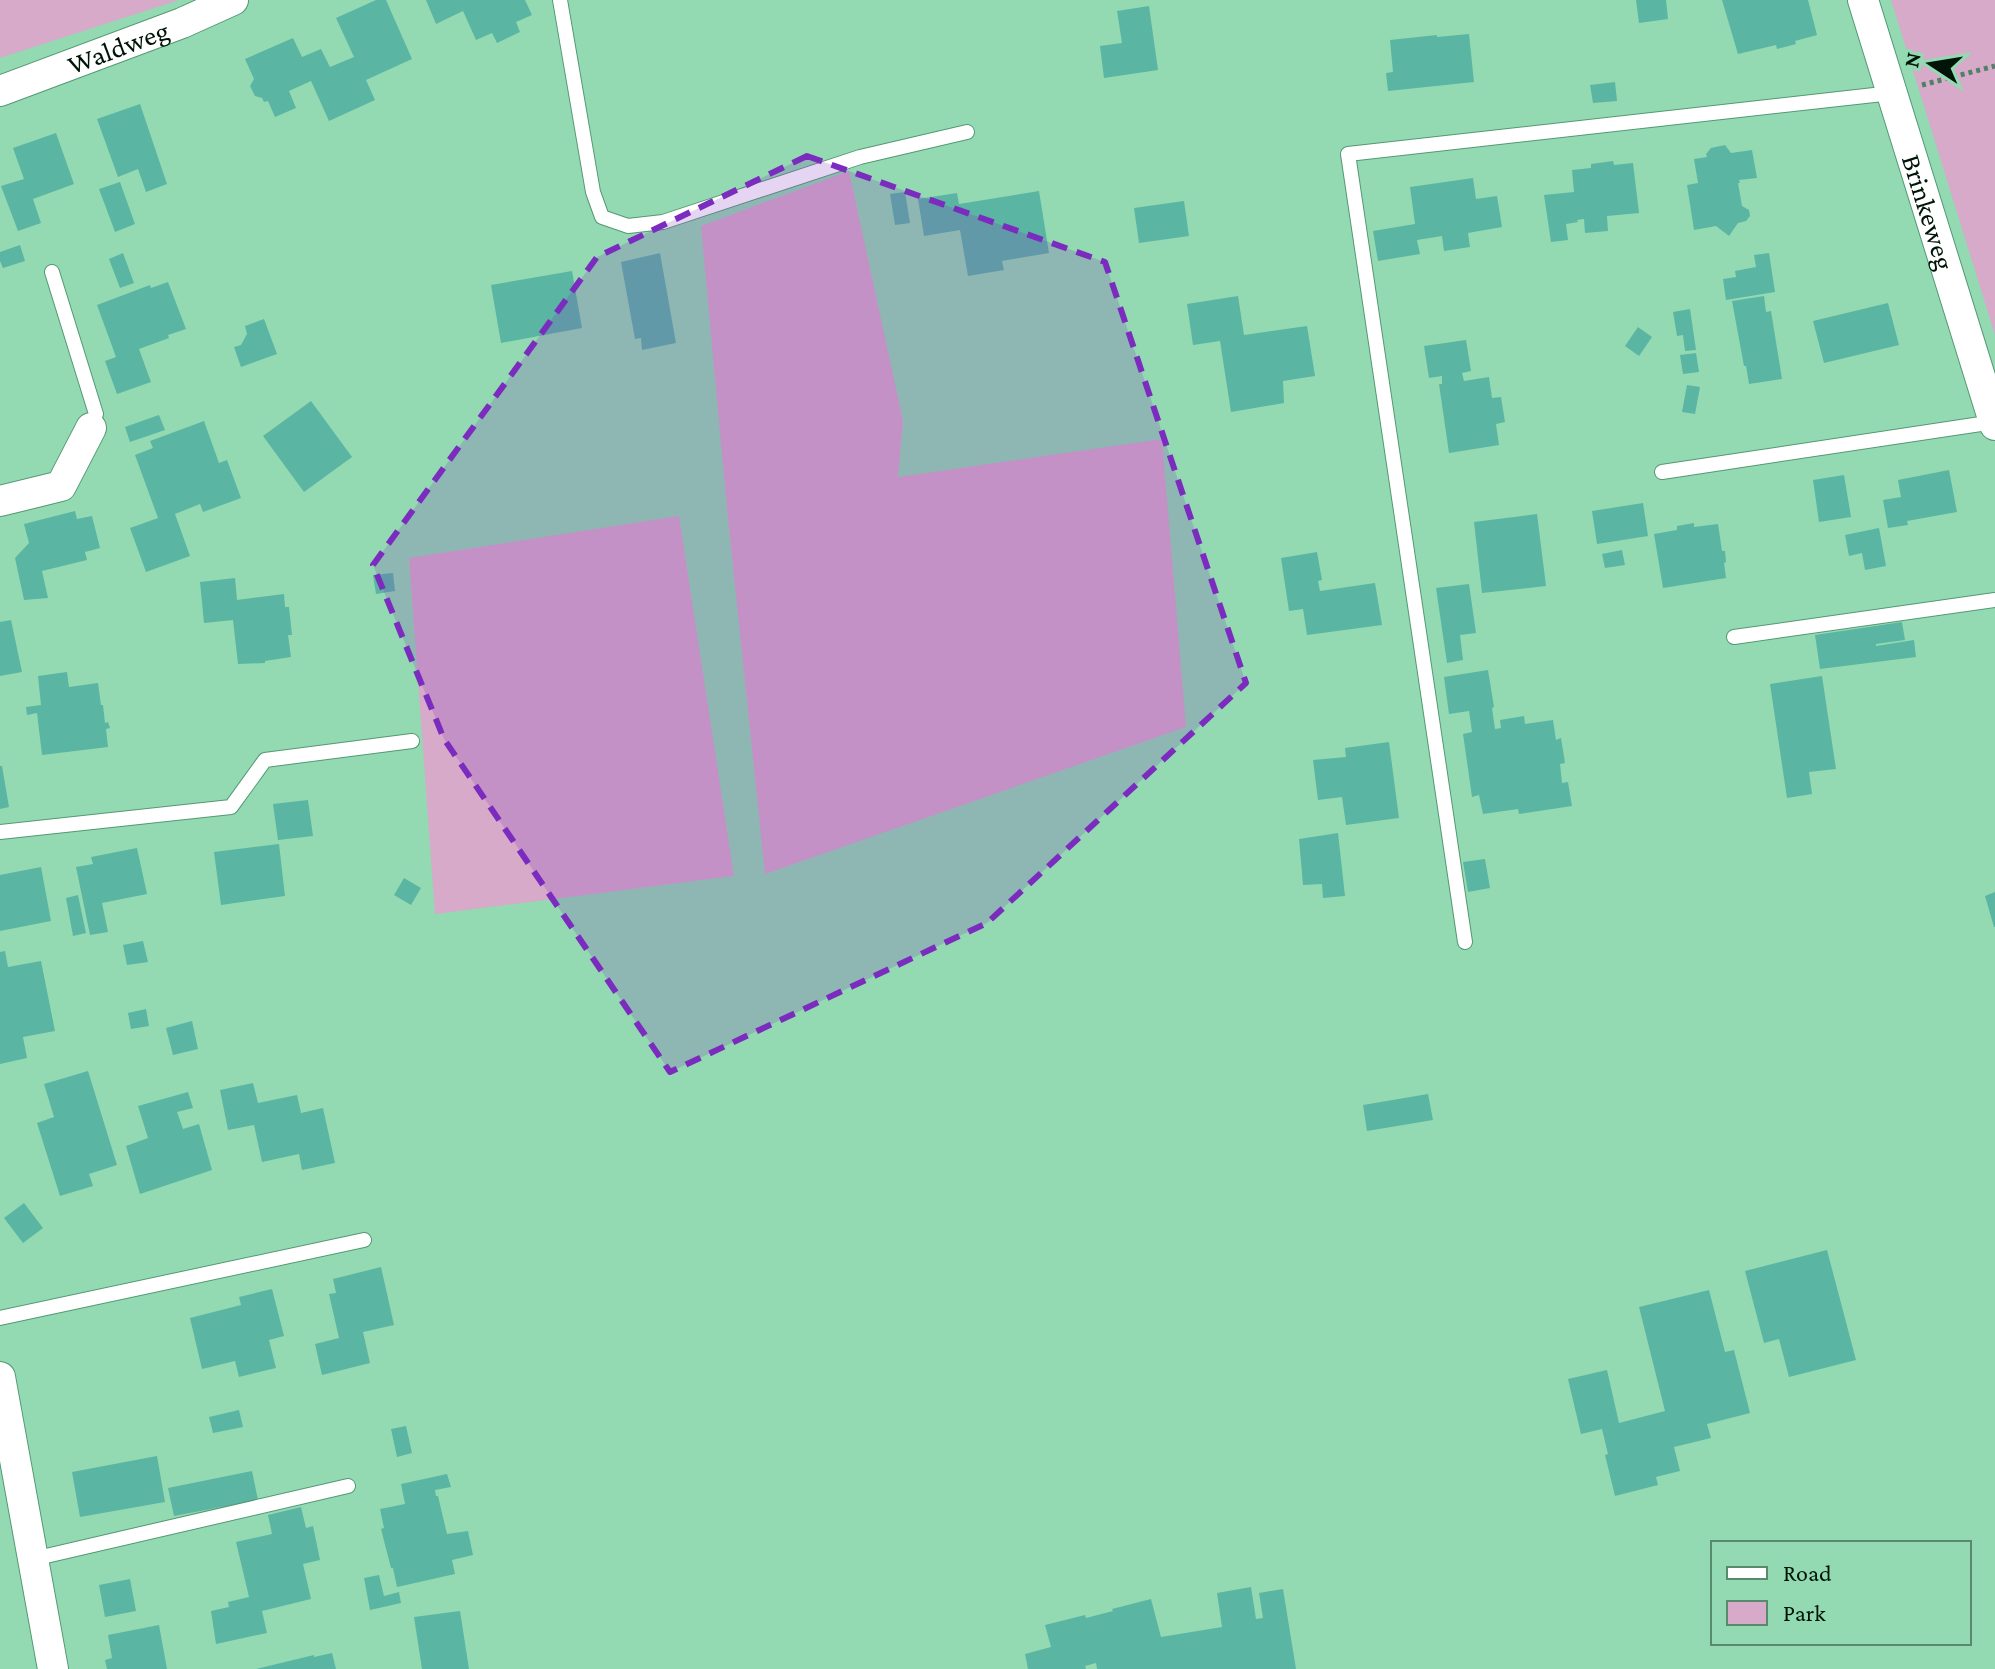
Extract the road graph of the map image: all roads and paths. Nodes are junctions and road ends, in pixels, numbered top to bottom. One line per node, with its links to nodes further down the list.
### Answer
1 (233, 0): 5 (street, Waldweg)
2 (560, 0): 7 (lane)
3 (1863, 0): 6 (street, Brinkeweg)
4 (1995, 66): 6 (path)
5 (0, 91)
6 (1892, 93): 9 (street, Brinkeweg); 17 (lane)
7 (967, 132)
8 (52, 272): 10 (lane)
9 (1995, 423): 11 (lane)
10 (91, 428): 12 (street)
11 (1662, 472)
12 (0, 501)
13 (1995, 600): 14 (lane)
14 (1734, 637)
15 (412, 741): 16 (lane)
16 (0, 832)
17 (1465, 942)
18 (364, 1240): 19 (lane)
19 (0, 1318)
20 (0, 1377): 22 (street)
21 (348, 1486): 22 (lane)
22 (33, 1559): 23 (street)
23 (53, 1669)

